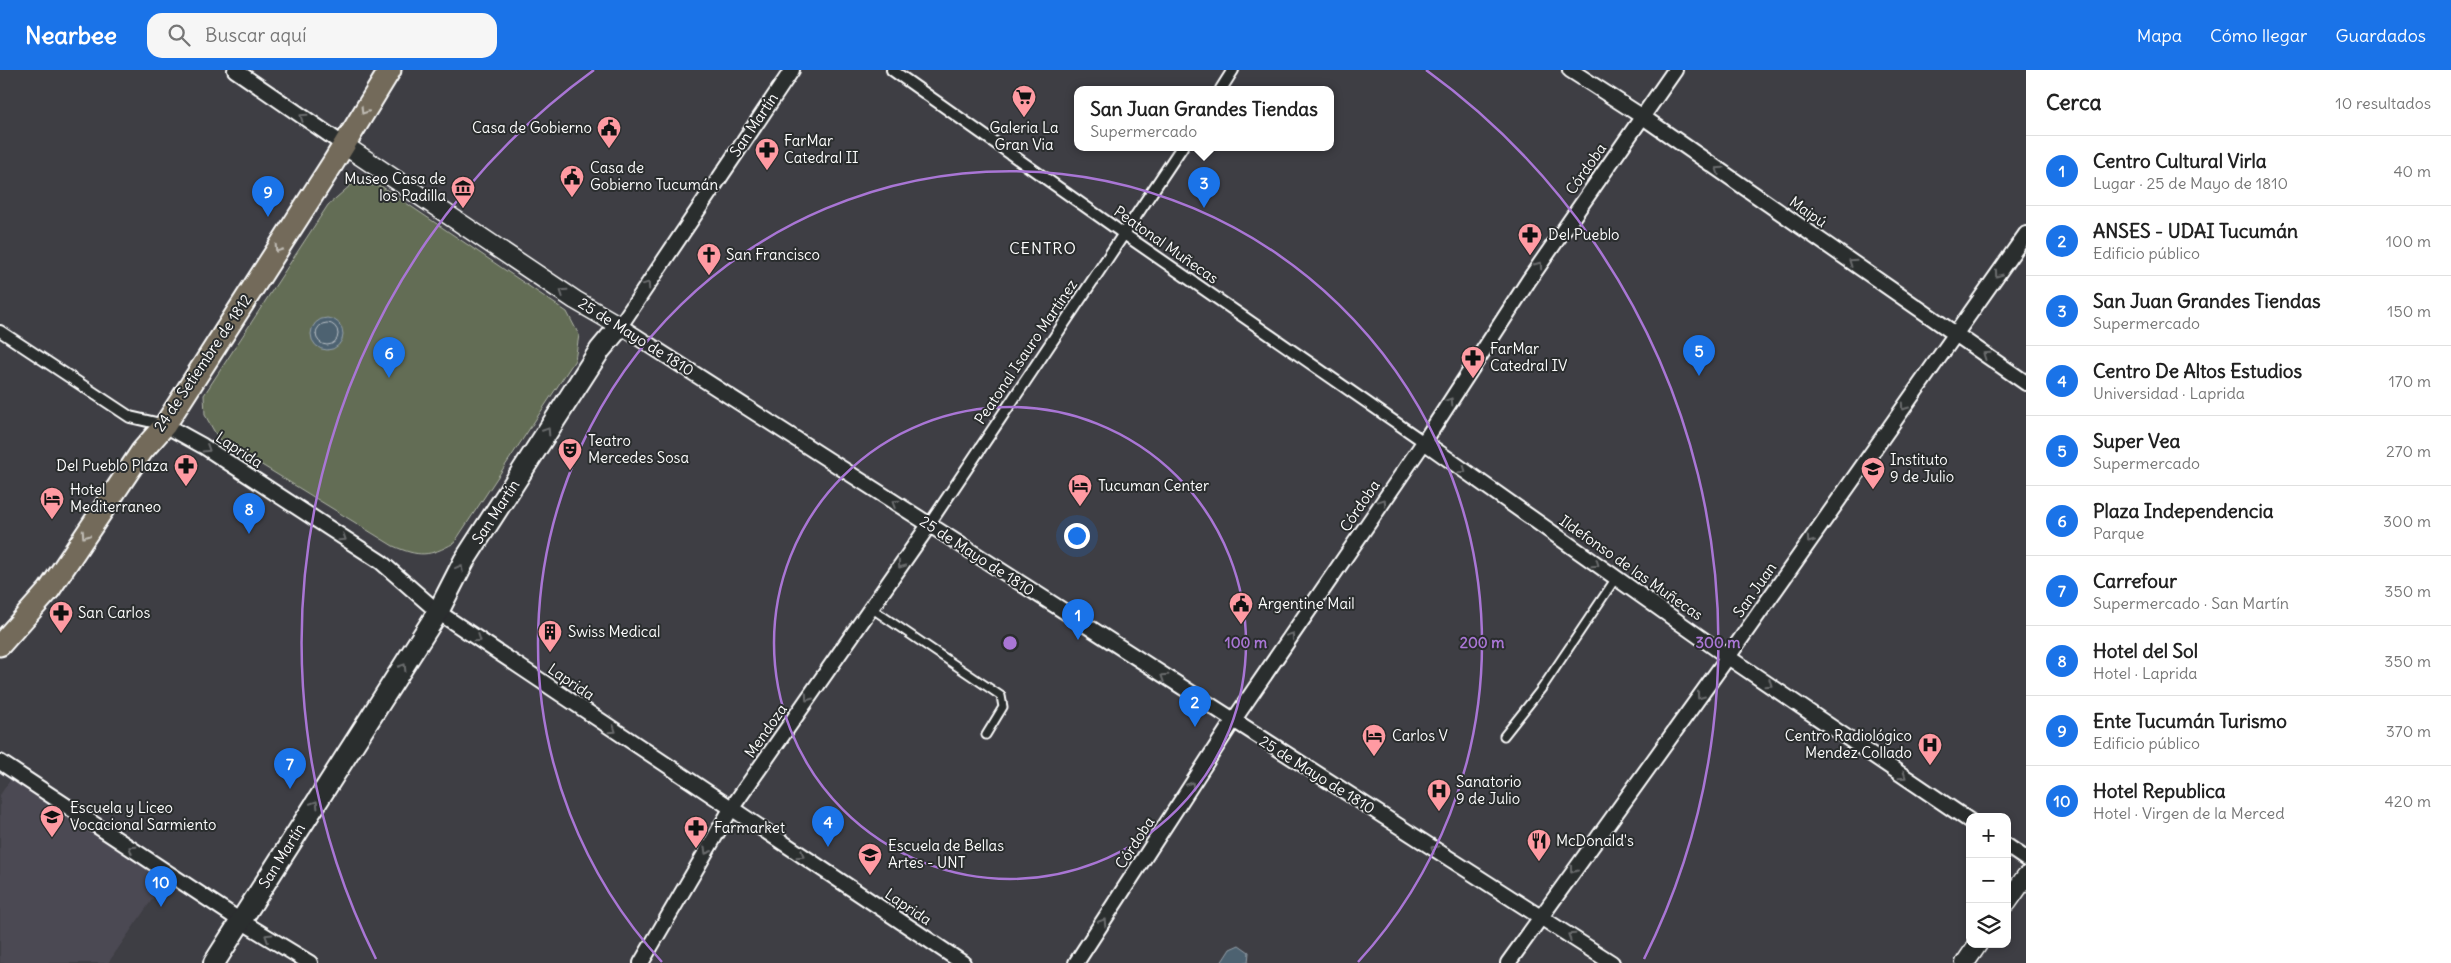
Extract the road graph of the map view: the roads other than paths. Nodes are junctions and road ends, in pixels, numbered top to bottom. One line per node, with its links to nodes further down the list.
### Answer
1 (235, 70): 10 (street, one-way to 1)
2 (390, 70): 10 (main road, 24 de Setiembre de 1812, one-way to 10)
3 (792, 70): 14 (street, San Martín, one-way to 3)
4 (892, 70): 12 (street, Peatonal Muñecas)
5 (1233, 70): 8 (street)
6 (1570, 70): 9 (street, Maipú)
7 (1675, 70): 9 (street, Córdoba)
8 (1222, 86)
9 (1643, 117): 16 (street, Maipú, one-way to 9); 19 (street, Córdoba, one-way to 9)
10 (344, 145): 14 (street, 25 de Mayo de 1810, one-way to 10); 18 (main road, 24 de Setiembre de 1812, one-way to 18)
11 (1179, 151): 12 (street, Peatonal Isauro Martínez)
12 (1124, 234): 19 (street, Peatonal Muñecas); 20 (street, Peatonal Isauro Martínez)
13 (2026, 234): 16 (street, San Juan, one-way to 16)
14 (620, 326): 20 (street, 25 de Mayo de 1810, one-way to 14); 23 (main road, San Martín, one-way to 14)
15 (0, 331): 18 (street)
16 (1955, 334): 17 (street, Maipú, one-way to 16); 25 (street, San Juan, one-way to 25)
17 (2026, 383)
18 (165, 425): 23 (street, Laprida, one-way to 23); 24 (main road, 24 de Setiembre de 1812, one-way to 24)
19 (1424, 442): 21 (street, Ildefonso de las Muñecas, one-way to 21); 26 (street, Córdoba, one-way to 19)
20 (929, 525): 22 (street, Mendoza, one-way to 22); 26 (street, 25 de Mayo de 1810, one-way to 20)
21 (1616, 578): 25 (street, Ildefonso de las Muñecas); 28 (lane)
22 (871, 608): 27 (lane); 30 (street, Mendoza, one-way to 30)
23 (438, 612): 30 (street, Laprida, one-way to 30); 37 (main road, San Martín, one-way to 23)
24 (0, 645)
25 (1728, 657): 31 (street, Ildefonso de las Muñecas, one-way to 31); 36 (street, San Juan, one-way to 36)
26 (1232, 721): 36 (street, 25 de Mayo de 1810, one-way to 26); 43 (street, Córdoba, one-way to 26)
27 (986, 735)
28 (1504, 736)
29 (0, 762): 37 (street, one-way to 29)
30 (731, 809): 41 (street, Mendoza, one-way to 41); 42 (street, Laprida, one-way to 42)
31 (1966, 818)
32 (2011, 849): 33 (street)
33 (2026, 859)
34 (2026, 876): 35 (street)
35 (2011, 897)
36 (1540, 916): 44 (street, San Juan); 45 (street, 25 de Mayo de 1810, one-way to 36)
37 (241, 921): 39 (main road, San Martín); 40 (street, one-way to 37)
38 (1975, 948): 46 (street)
39 (214, 963)
40 (310, 963)
41 (641, 963)
42 (963, 963)
43 (1076, 963)
44 (1508, 963)
45 (1612, 963)
46 (1965, 963)

